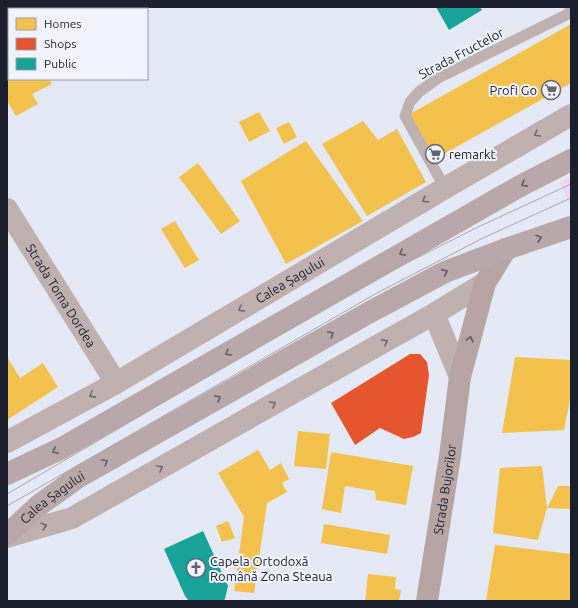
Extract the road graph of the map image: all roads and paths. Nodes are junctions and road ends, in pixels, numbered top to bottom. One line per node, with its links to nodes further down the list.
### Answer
1 (571, 9): 4 (lane, Strada Fructelor)
2 (571, 115): 4 (street, Calea Șagului, one-way to 4)
3 (571, 160): 13 (main road, one-way to 13)
4 (445, 188): 11 (street, Calea Șagului, one-way to 11)
5 (7, 208): 11 (street, Strada Toma Dordea)
6 (571, 227): 7 (main road, Calea Șagului, one-way to 6)
7 (506, 248): 8 (main road, Strada Bujorilor); 14 (main road, Calea Șagului, one-way to 7)
8 (485, 283): 9 (street, Calea Șagului); 10 (main road, Strada Bujorilor, one-way to 8)
9 (434, 314): 10 (street, Strada Bujorilor); 14 (street, Calea Șagului, one-way to 9)
10 (460, 377): 15 (main road, Strada Bujorilor)
11 (116, 383): 12 (street, Calea Șagului, one-way to 12)
12 (7, 442)
13 (7, 474)
14 (7, 536)
15 (427, 601)

